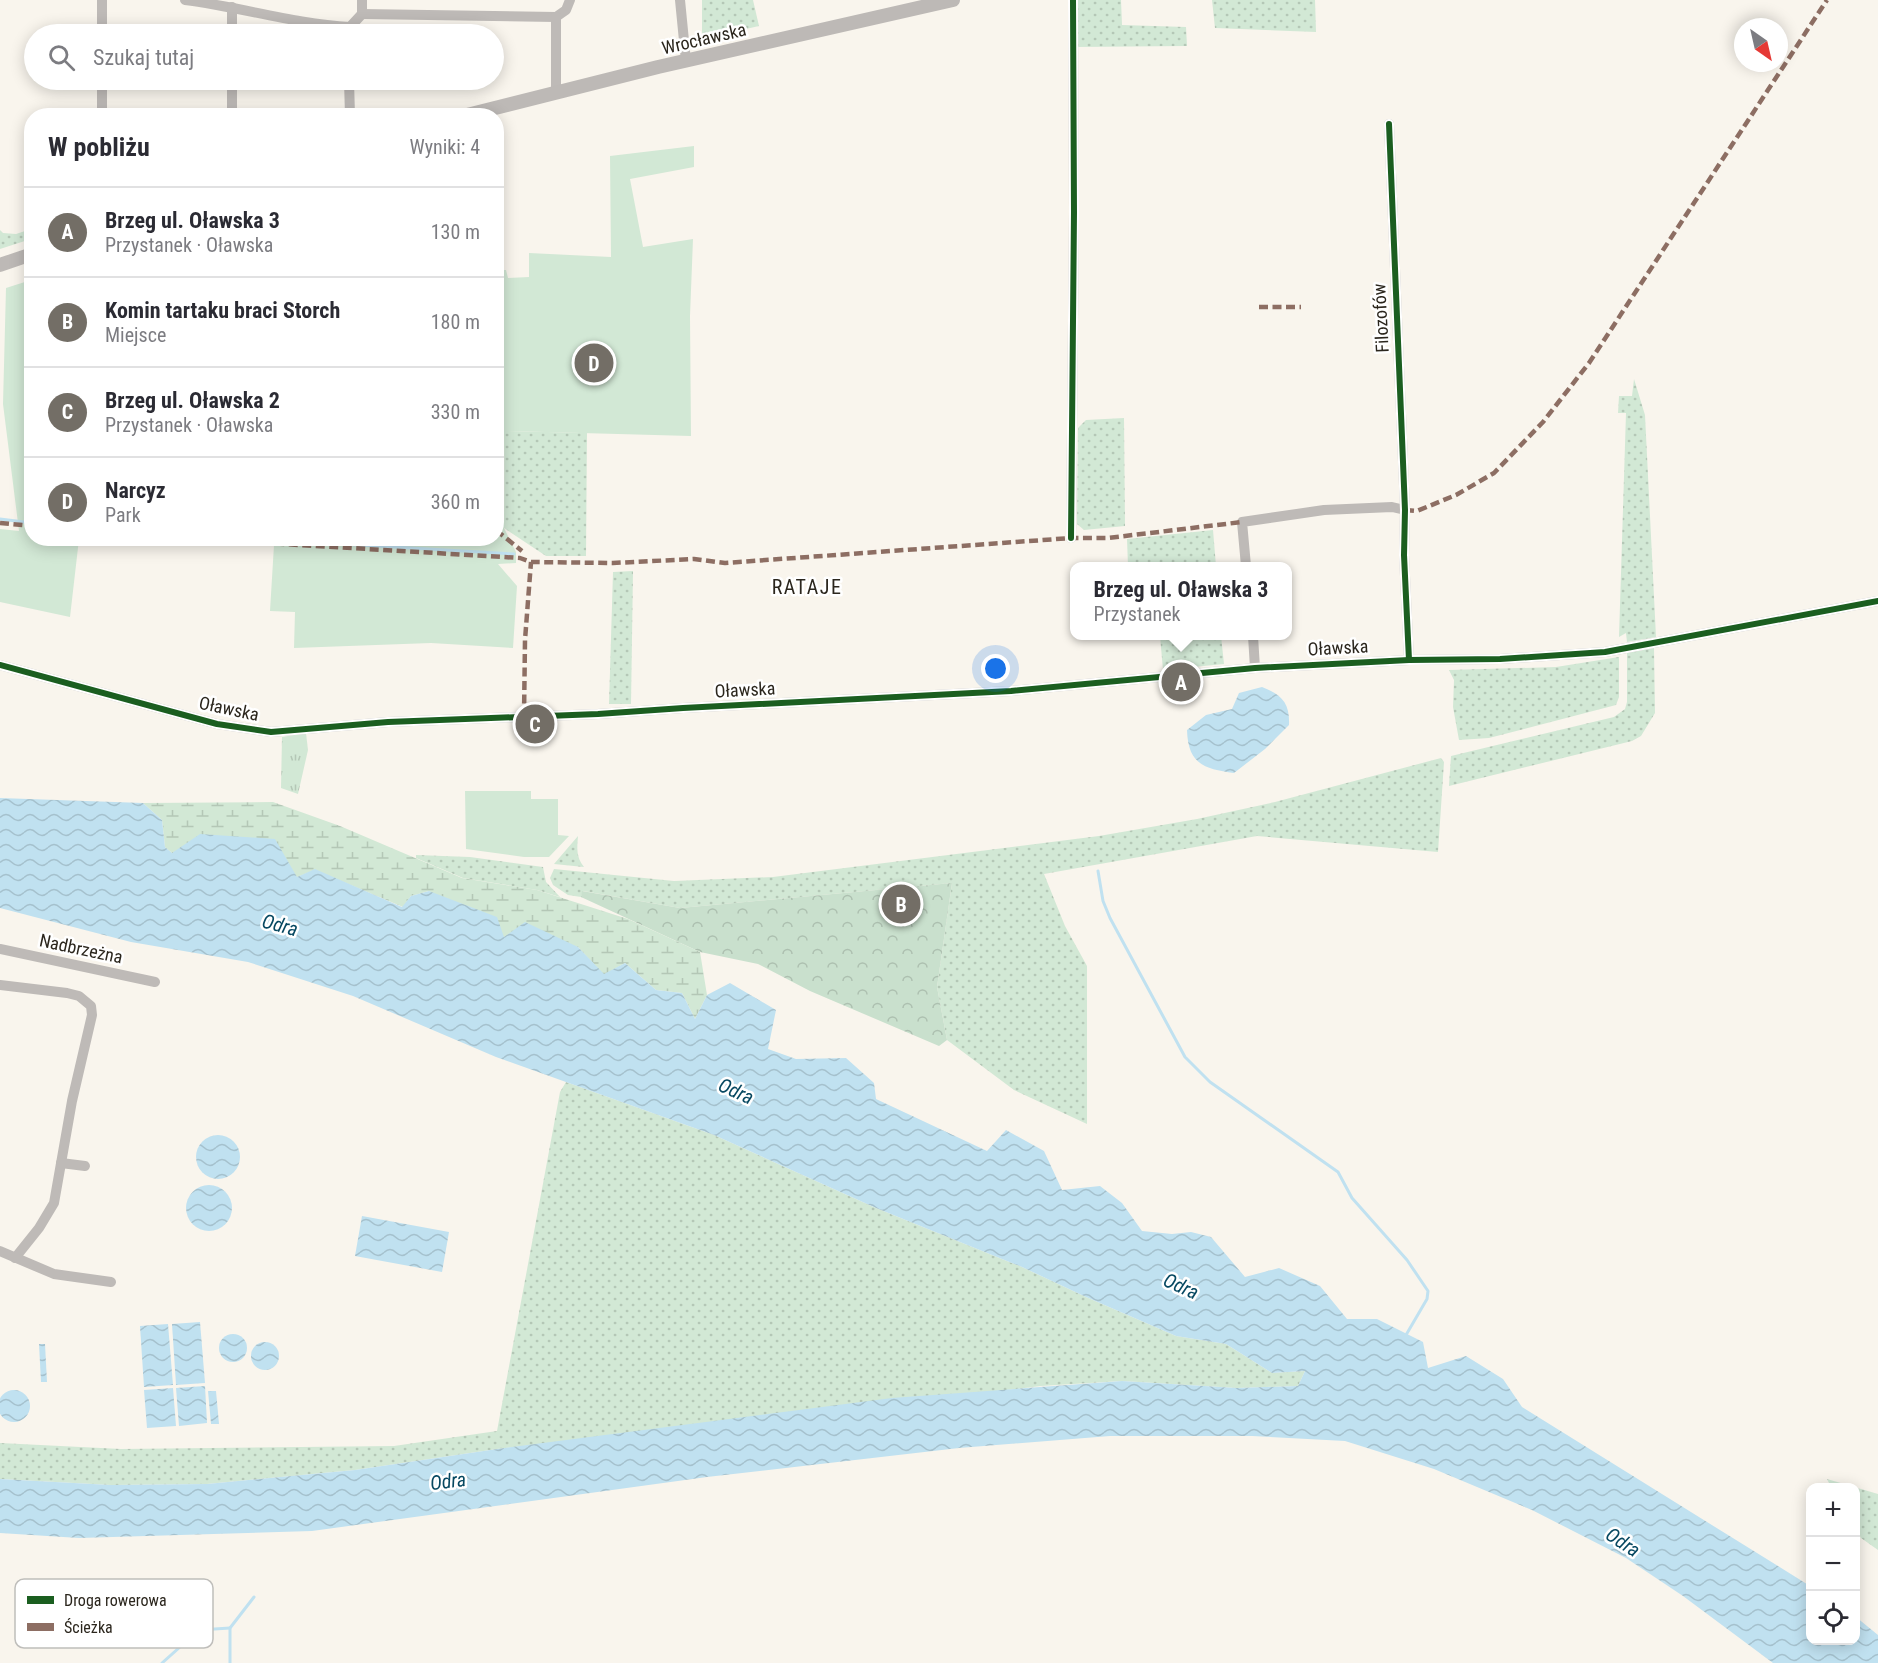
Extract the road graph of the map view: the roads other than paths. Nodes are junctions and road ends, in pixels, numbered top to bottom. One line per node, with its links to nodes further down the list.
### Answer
1 (102, 0): 11 (street)
2 (185, 0): 8 (street)
3 (362, 0): 9 (street)
4 (570, 0): 10 (street)
5 (680, 0): 15 (street)
6 (953, 0): 15 (street, Wrocławska)
7 (1073, 0): 28 (street)
8 (232, 7): 12 (street); 13 (street)
9 (362, 14): 10 (street); 14 (street)
10 (556, 17): 19 (street)
11 (102, 24)
12 (232, 24)
13 (311, 24)
14 (355, 24)
15 (686, 61): 19 (street, Wrocławska)
16 (102, 90): 20 (street)
17 (232, 90): 21 (street)
18 (349, 90): 22 (street)
19 (556, 93): 23 (street, Wrocławska)
20 (102, 108)
21 (232, 108)
22 (350, 108)
23 (495, 108)
24 (1389, 124): 27 (street, Filozofów)
25 (24, 256): 26 (street)
26 (0, 264)
27 (1405, 510): 29 (street); 32 (street, Filozofów)
28 (1071, 537)
29 (1246, 562)
30 (1878, 601): 32 (street, Oławska)
31 (1253, 640): 34 (street)
32 (1409, 660): 34 (street, Oławska)
33 (0, 665): 34 (street, Oławska)
34 (1256, 668)
35 (0, 949): 36 (street, Nadbrzeżna)
36 (155, 982)
37 (0, 985): 38 (street)
38 (62, 1163): 39 (street); 41 (street)
39 (85, 1166)
40 (0, 1251): 41 (street)
41 (15, 1258): 42 (street)
42 (111, 1282)

